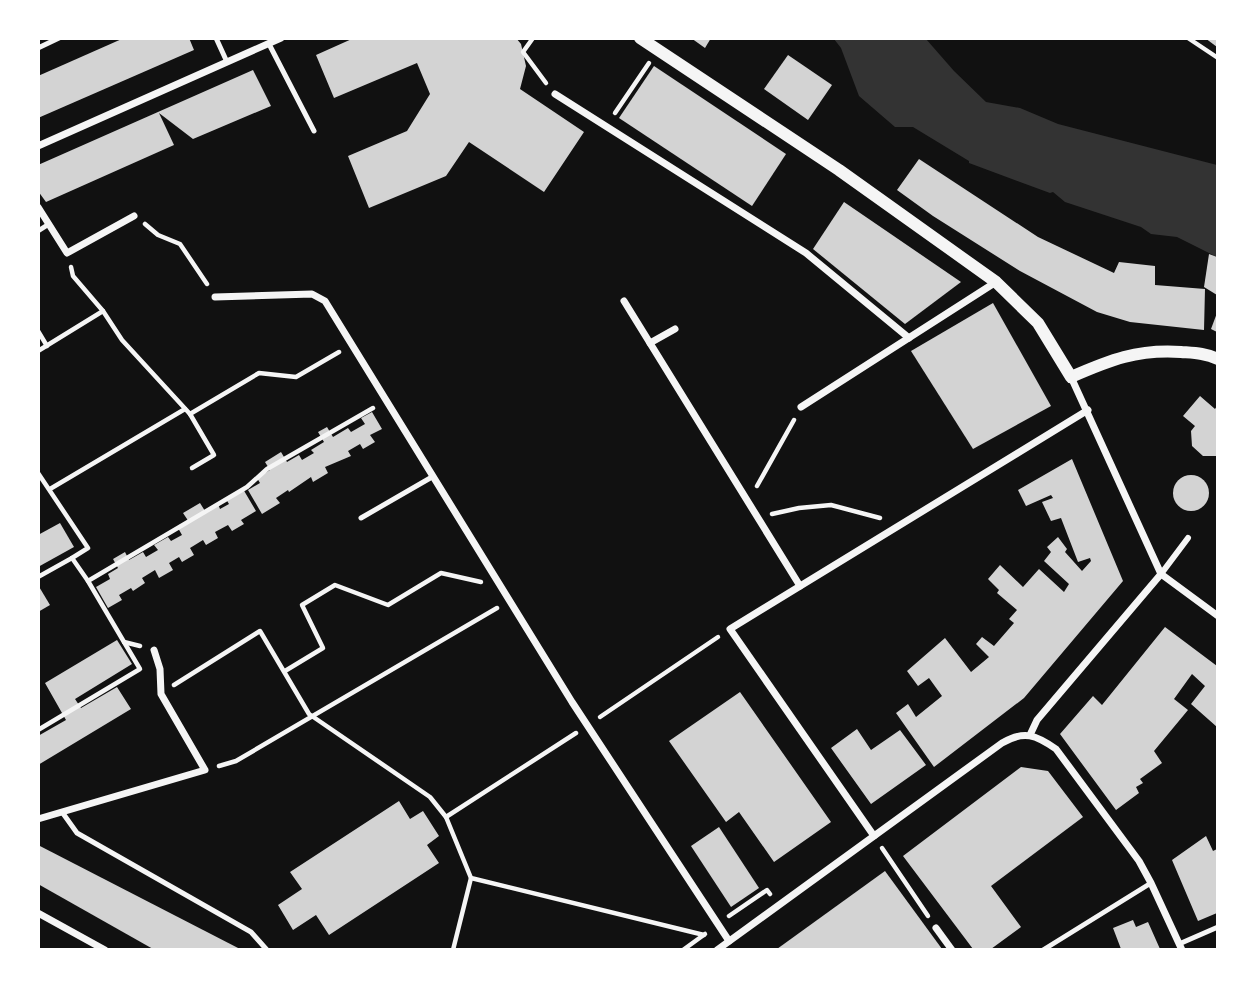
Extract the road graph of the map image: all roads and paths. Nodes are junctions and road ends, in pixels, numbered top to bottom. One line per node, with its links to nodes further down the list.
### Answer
1 (59, 38): 8 (lane)
2 (216, 38): 11 (lane)
3 (281, 38): 7 (street)
4 (533, 38): 12 (path)
5 (640, 38): 9 (street)
6 (1188, 38): 10 (path)
7 (269, 44): 11 (street); 14 (lane)
8 (38, 48)
9 (658, 50): 13 (path); 21 (street)
10 (1217, 58)
11 (227, 62): 15 (street)
12 (555, 94): 13 (street)
13 (606, 127): 27 (street)
14 (314, 131)
15 (38, 146)
16 (38, 207): 18 (street)
17 (134, 216): 20 (street); 22 (path)
18 (49, 225): 19 (lane); 20 (street)
19 (38, 231)
20 (67, 253): 24 (path)
21 (996, 282): 27 (street); 33 (street)
22 (215, 297): 29 (street)
23 (624, 301): 28 (street)
24 (103, 312): 30 (path); 37 (path)
25 (675, 329): 28 (street)
26 (38, 331): 30 (path)
27 (909, 338): 35 (street)
28 (650, 343): 42 (street)
29 (352, 345): 34 (street); 37 (path)
30 (47, 346): 31 (path)
31 (38, 351)
32 (1217, 359): 33 (street)
33 (1071, 377): 36 (street)
34 (386, 400): 40 (street); 50 (path)
35 (801, 407): 42 (path)
36 (1088, 410): 45 (street); 48 (street)
37 (188, 411): 38 (path); 41 (path)
38 (192, 468)
39 (38, 472): 41 (path)
40 (432, 477): 44 (lane); 51 (street)
41 (50, 489): 47 (path)
42 (748, 502): 43 (street)
43 (758, 517): 45 (path); 52 (street)
44 (361, 518)
45 (901, 524): 52 (street)
46 (1188, 538): 48 (street)
47 (72, 558): 49 (path); 50 (path)
48 (1160, 574): 54 (street); 63 (street)
49 (38, 577)
50 (88, 581): 56 (path)
51 (500, 585): 53 (street); 58 (path)
52 (800, 586): 55 (street)
53 (509, 600): 60 (path); 61 (street)
54 (1217, 615)
55 (730, 629): 61 (path); 68 (street)
56 (124, 642): 57 (path); 62 (path)
57 (153, 650): 59 (street)
58 (285, 671): 59 (path); 60 (path)
59 (161, 694): 64 (street)
60 (313, 716): 64 (path); 66 (path)
61 (587, 726): 66 (path); 75 (street)
62 (38, 730)
63 (1030, 735): 68 (street); 70 (street)
64 (205, 770): 65 (street)
65 (62, 813): 67 (street); 78 (lane)
66 (446, 817): 69 (path)
67 (38, 819)
68 (874, 836): 73 (path); 75 (street)
69 (471, 878): 74 (path); 79 (path)
70 (1152, 883): 76 (street); 82 (lane)
71 (38, 913): 77 (street)
72 (1217, 927): 76 (lane)
73 (936, 928): 81 (street)
74 (704, 934)
75 (729, 941): 80 (street)
76 (1180, 947)
77 (105, 950)
78 (267, 950)
79 (453, 950)
80 (717, 950)
81 (952, 950)
82 (1043, 950)

